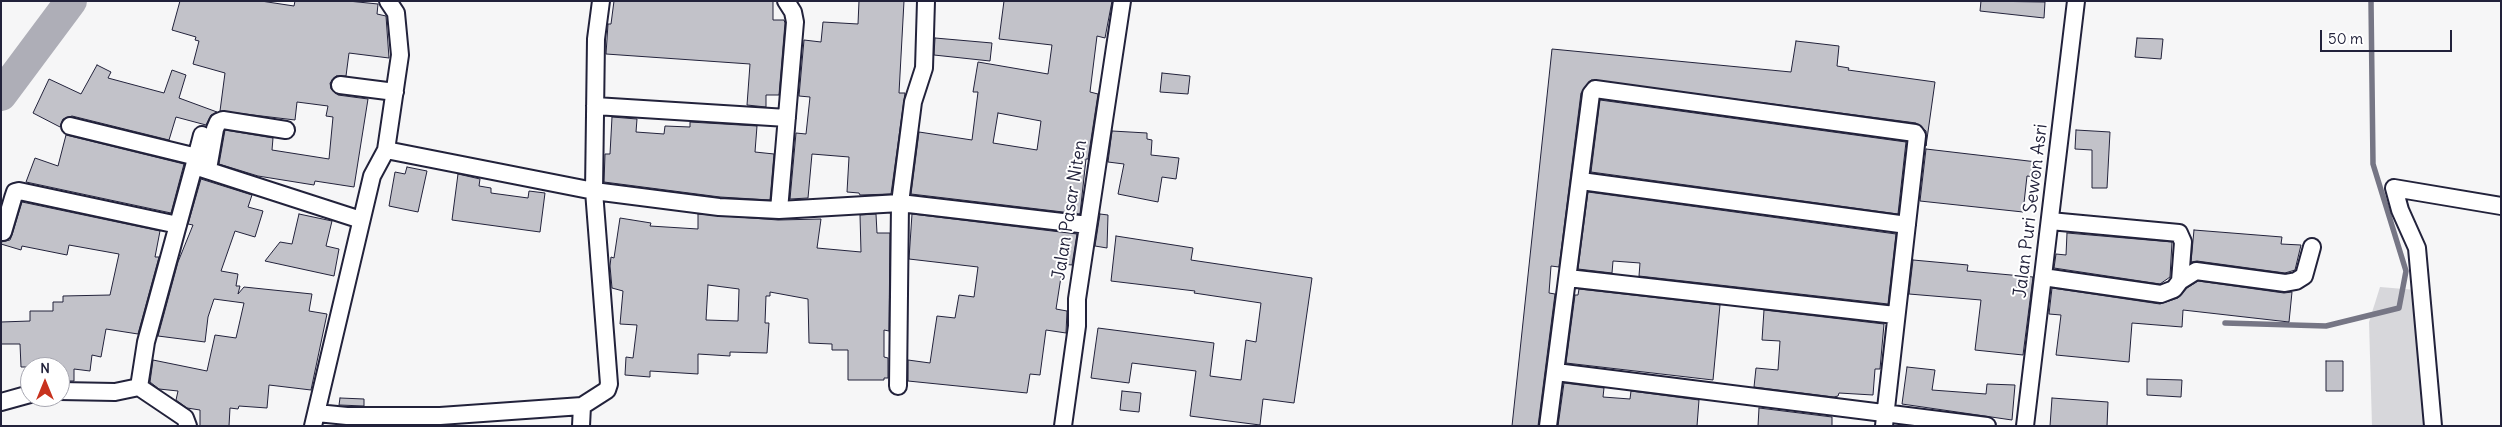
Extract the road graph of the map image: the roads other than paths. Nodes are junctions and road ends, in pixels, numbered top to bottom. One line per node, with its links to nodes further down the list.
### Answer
1 (601, 1): 9 (street)
2 (786, 1): 10 (street)
3 (926, 1): 18 (street)
4 (1122, 1): 24 (street, Jalan Pasar Niten)
5 (2076, 1): 22 (street, Jalan Puri Sewon Asri)
6 (387, 2): 8 (street)
7 (340, 85): 8 (street)
8 (395, 92): 14 (street)
9 (596, 106): 10 (street); 17 (street)
10 (787, 118): 20 (street)
11 (70, 126): 15 (street)
12 (286, 130): 15 (street)
13 (202, 135): 15 (street)
14 (386, 150): 17 (street); 21 (street)
15 (200, 166): 21 (street); 23 (street)
16 (1581, 181): 25 (street); 25 (street); 29 (street)
17 (594, 191): 20 (street); 38 (street)
18 (900, 203): 20 (street); 24 (street); 33 (street)
19 (2501, 206): 50 (street)
20 (779, 210)
21 (361, 221): 39 (street)
22 (2050, 221): 28 (street, Jalan Puri Sewon Asri); 30 (street)
23 (178, 225): 26 (street); 34 (street)
24 (1088, 225): 47 (street, Jalan Pasar Niten)
25 (1906, 225): 31 (street)
26 (3, 232)
27 (2312, 247): 30 (street)
28 (2043, 277): 30 (street); 49 (street, Jalan Puri Sewon Asri)
29 (1568, 278): 31 (street); 32 (street)
30 (2180, 281)
31 (1895, 315): 40 (street)
32 (1556, 372): 40 (street); 48 (street)
33 (898, 386)
34 (139, 387): 35 (street); 45 (street)
35 (70, 391)
36 (20, 397): 37 (street)
37 (1, 402)
38 (587, 402): 42 (street); 46 (street)
39 (315, 419): 41 (street)
40 (1885, 420): 43 (street)
41 (383, 421): 42 (street)
42 (440, 421)
43 (1929, 422): 44 (street)
44 (1983, 425)
45 (188, 426)
46 (582, 426)
47 (1063, 426)
48 (1548, 426)
49 (2025, 426)
50 (2433, 426)

